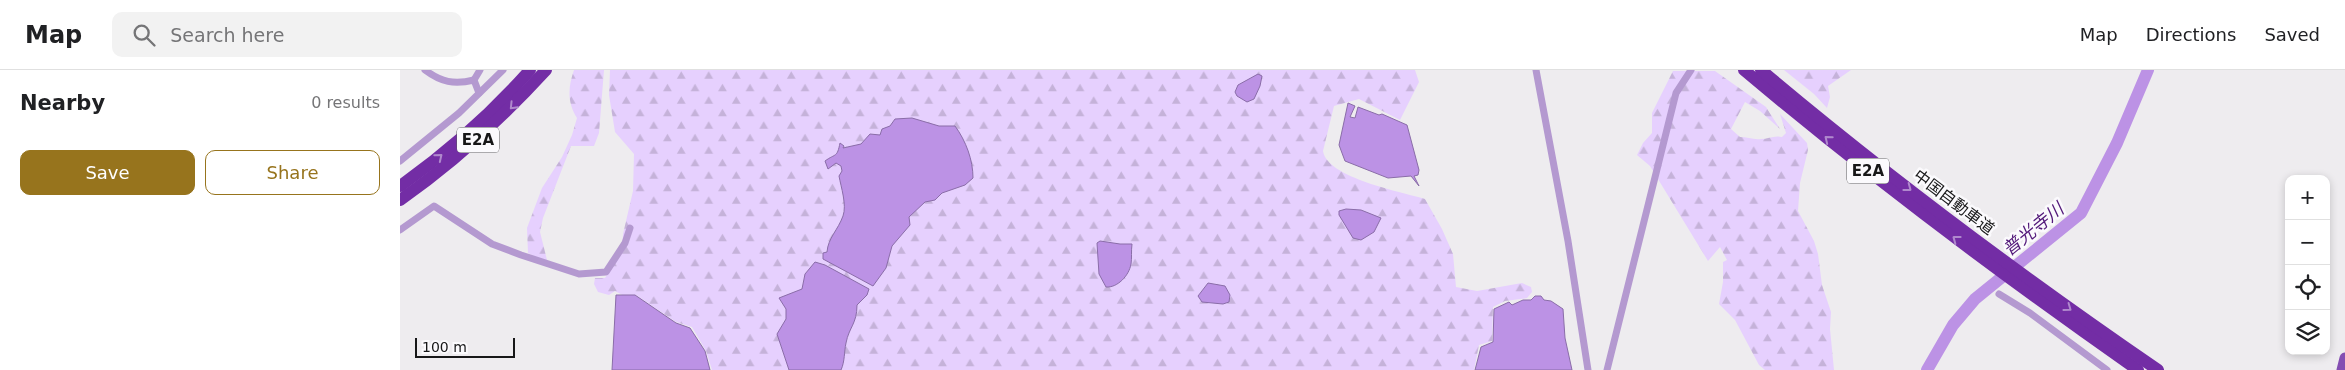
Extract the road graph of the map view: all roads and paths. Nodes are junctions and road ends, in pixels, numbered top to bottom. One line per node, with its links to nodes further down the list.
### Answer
1 (480, 70): 10 (street)
2 (503, 70): 11 (street)
3 (530, 70): 14 (highway, E2A, one-way to 3)
4 (546, 70): 12 (highway, E2A, one-way to 12)
5 (1536, 70): 23 (street)
6 (1691, 70): 24 (street)
7 (1744, 70): 19 (highway, 中国自動車道 / E2A, one-way to 7)
8 (1761, 70): 19 (highway, 中国自動車道 / E2A, one-way to 19)
9 (428, 71): 10 (street)
10 (474, 80): 11 (street)
11 (479, 93): 13 (street)
12 (462, 154): 15 (highway, E2A); 16 (highway)
13 (400, 161)
14 (400, 186)
15 (400, 200)
16 (400, 204)
17 (630, 228): 18 (street)
18 (400, 230)
19 (2000, 264): 20 (highway, 中国自動車道 / E2A)
20 (2025, 283): 26 (highway, 中国自動車道 / E2A); 27 (highway, 中国自動車道 / E2A, one-way to 27)
21 (1998, 294): 25 (street)
22 (2345, 358): 28 (main road)
23 (1588, 370)
24 (1607, 370)
25 (2107, 370)
26 (2138, 370)
27 (2158, 370)
28 (2342, 370)

